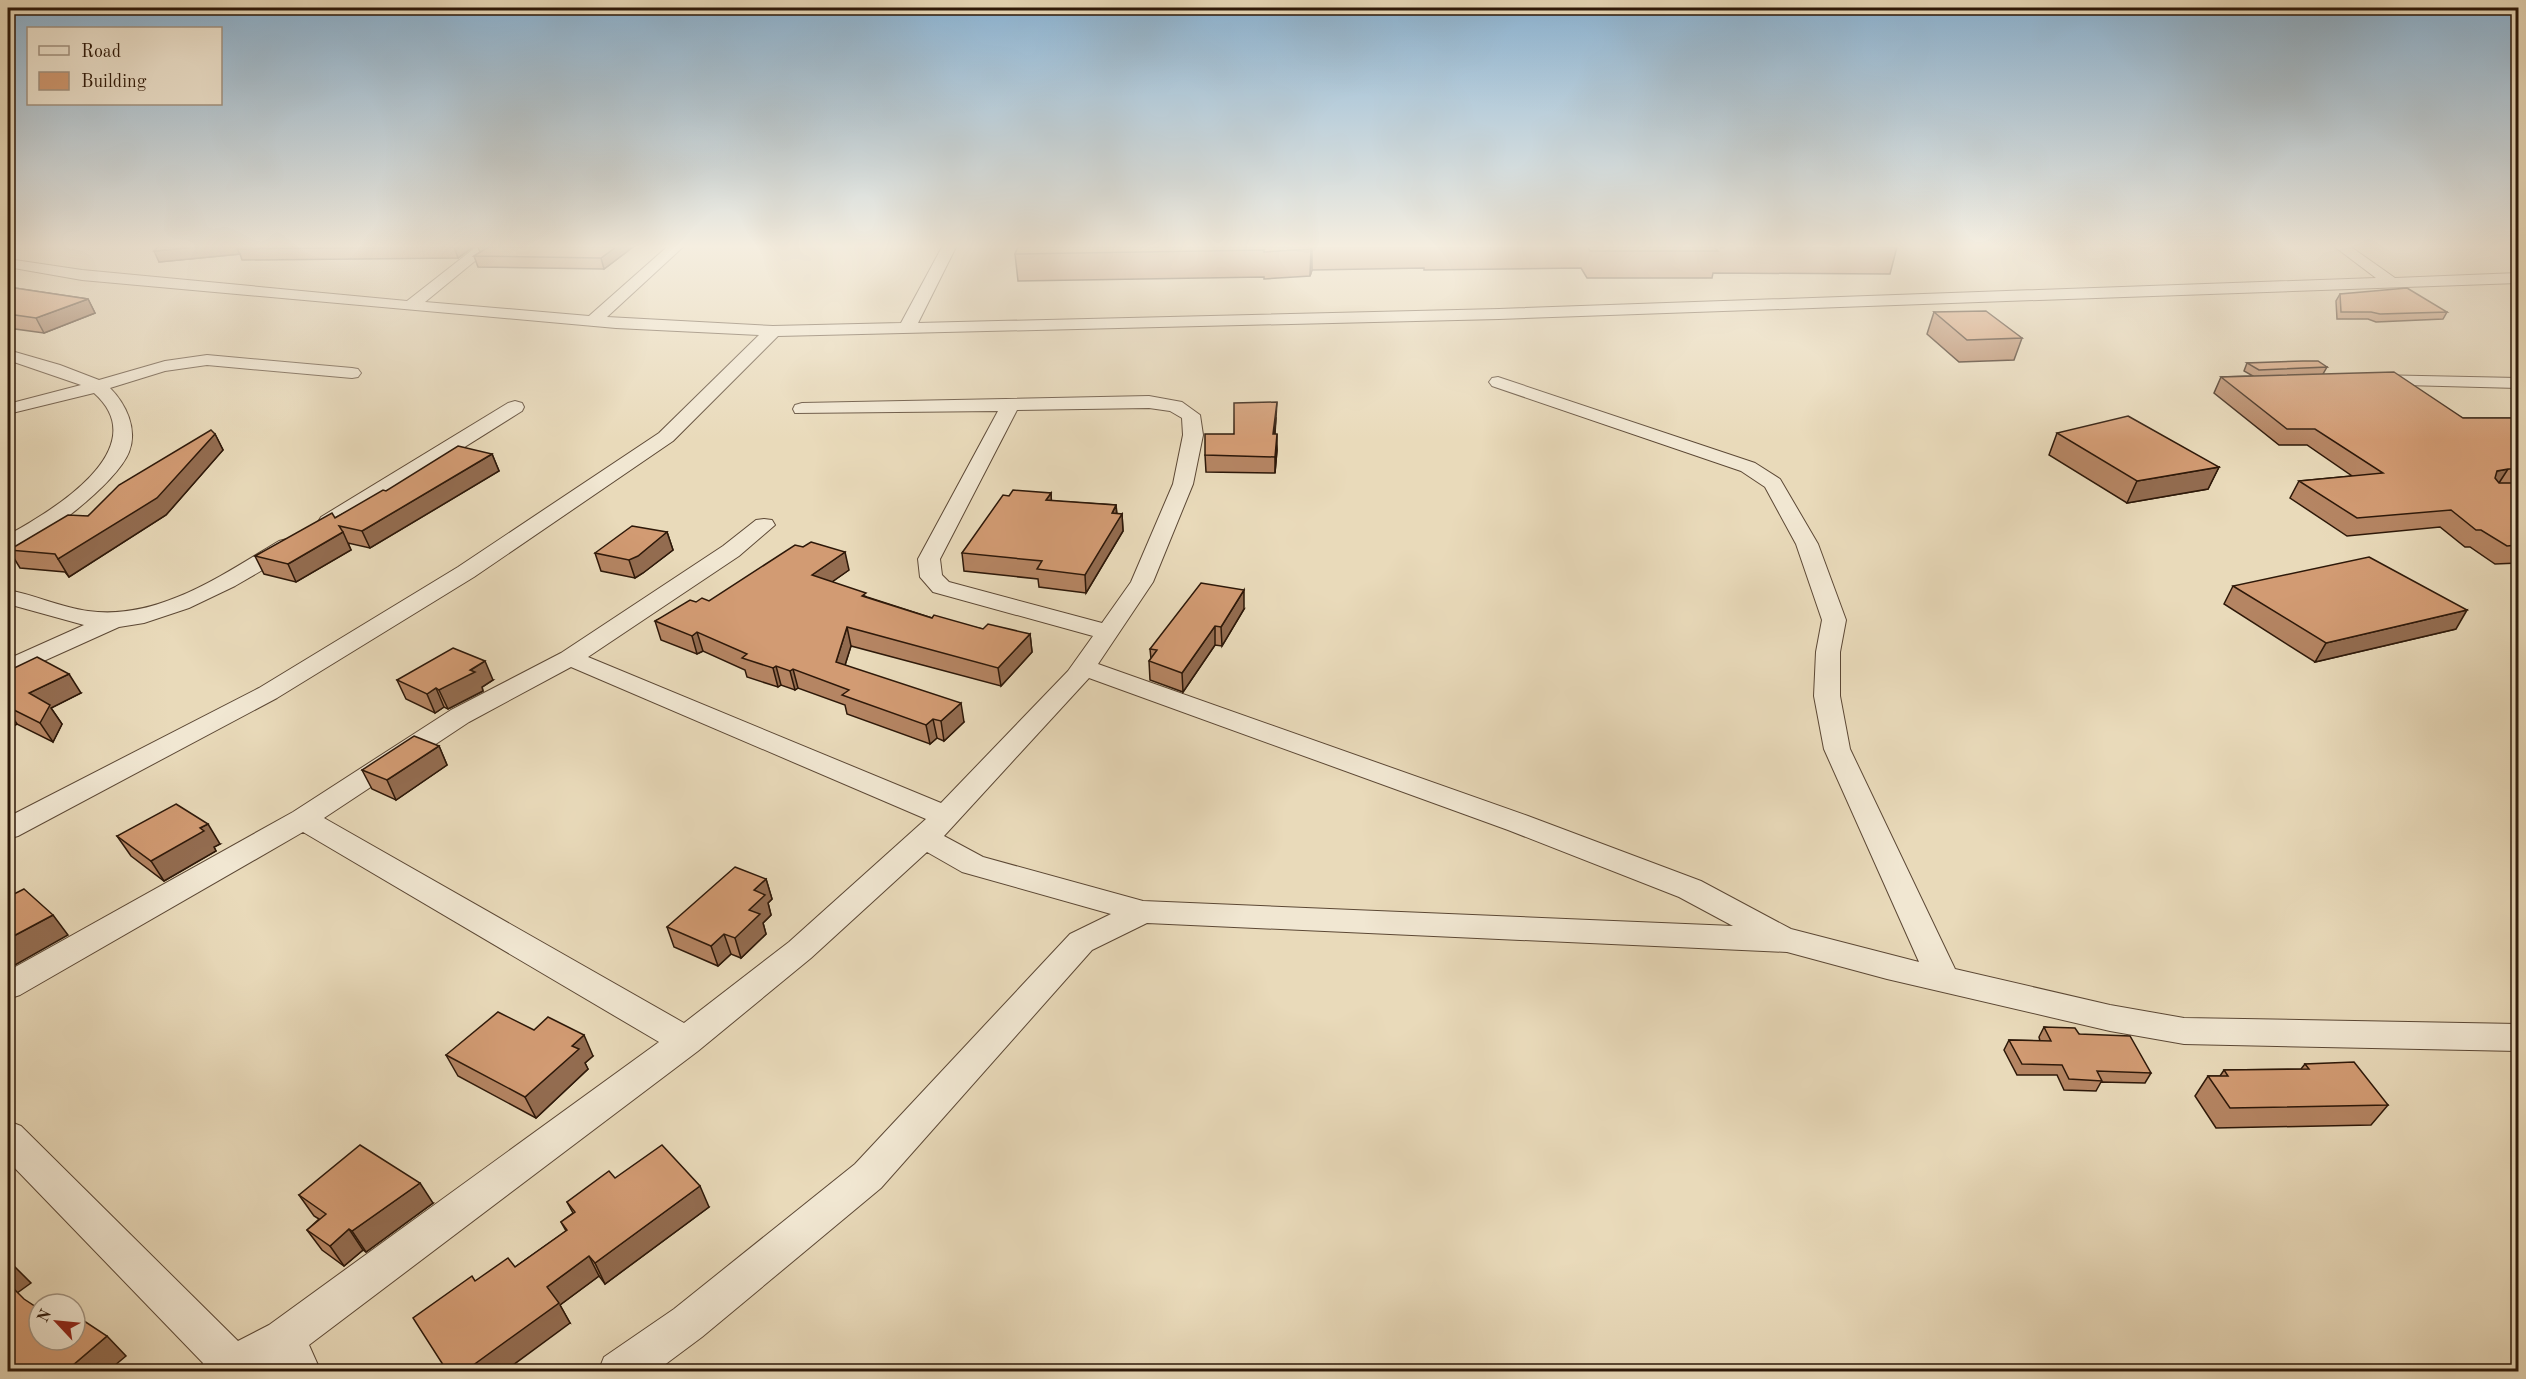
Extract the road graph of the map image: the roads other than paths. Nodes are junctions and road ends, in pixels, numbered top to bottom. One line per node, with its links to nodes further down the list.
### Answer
1 (475, 311): 5 (street)
2 (604, 311): 5 (street)
3 (915, 311): 6 (street)
4 (1573, 311): 6 (street)
5 (593, 321): 7 (street)
6 (906, 329): 7 (street)
7 (772, 331): 28 (street)
8 (8, 355): 13 (street)
9 (352, 373): 13 (street)
10 (2356, 380): 12 (street)
11 (1498, 382): 31 (street)
12 (2518, 383)
13 (97, 386): 16 (street); 19 (street)
14 (1010, 405): 17 (street); 22 (street); 22 (street)
15 (515, 407): 21 (street)
16 (8, 409)
17 (802, 409)
18 (764, 525): 23 (street)
19 (8, 544)
20 (8, 597): 21 (street)
21 (113, 621): 25 (street)
22 (1107, 632): 24 (street)
23 (570, 658): 26 (street); 27 (street)
24 (1083, 667): 27 (street); 30 (street)
25 (8, 668)
26 (303, 819): 32 (street); 34 (street)
27 (936, 828): 29 (street); 34 (street)
28 (8, 829)
29 (1143, 912): 30 (street); 38 (street)
30 (1786, 940): 31 (street)
31 (1944, 980): 33 (street)
32 (8, 986)
33 (2518, 1038)
34 (686, 1041): 36 (street)
35 (8, 1137): 37 (street)
36 (292, 1355): 37 (street)
37 (226, 1368)
38 (619, 1371)

